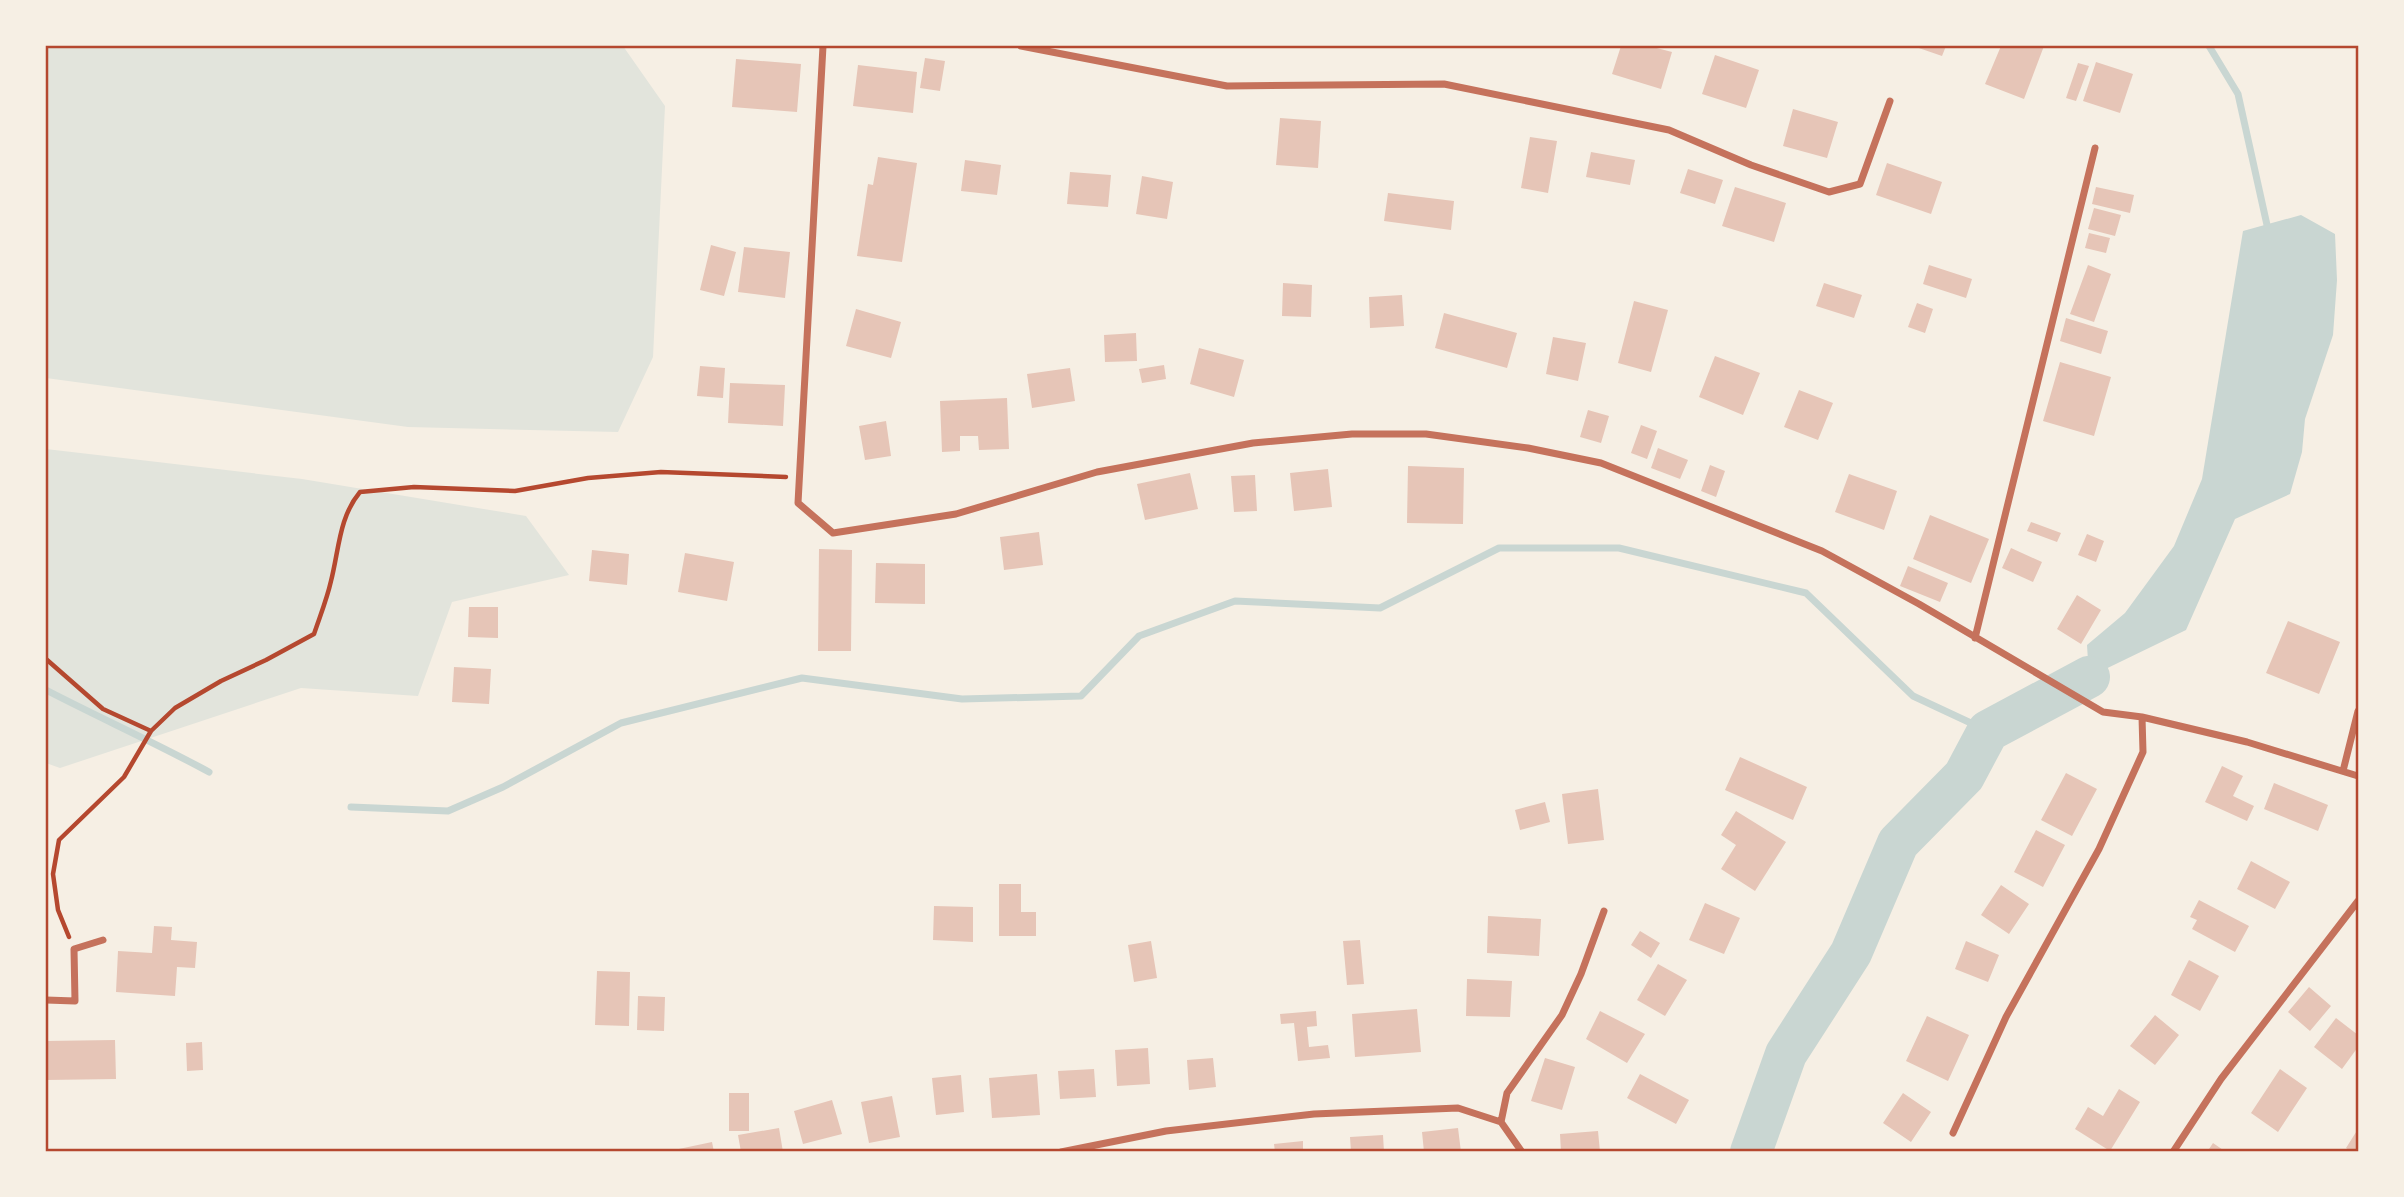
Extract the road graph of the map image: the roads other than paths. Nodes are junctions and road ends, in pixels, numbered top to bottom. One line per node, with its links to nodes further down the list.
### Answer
1 (823, 46): 5 (street)
2 (1021, 46): 3 (street)
3 (1890, 101)
4 (2095, 148): 5 (street)
5 (1975, 638): 7 (street)
6 (2358, 711): 8 (street)
7 (2142, 717): 8 (street); 15 (street)
8 (2343, 771): 9 (street)
9 (2358, 776)
10 (2358, 901): 18 (street)
11 (1604, 911): 14 (street)
12 (103, 940): 13 (street)
13 (46, 1000)
14 (1501, 1122): 16 (street); 17 (street)
15 (1953, 1133)
16 (1061, 1152)
17 (1522, 1152)
18 (2173, 1152)

